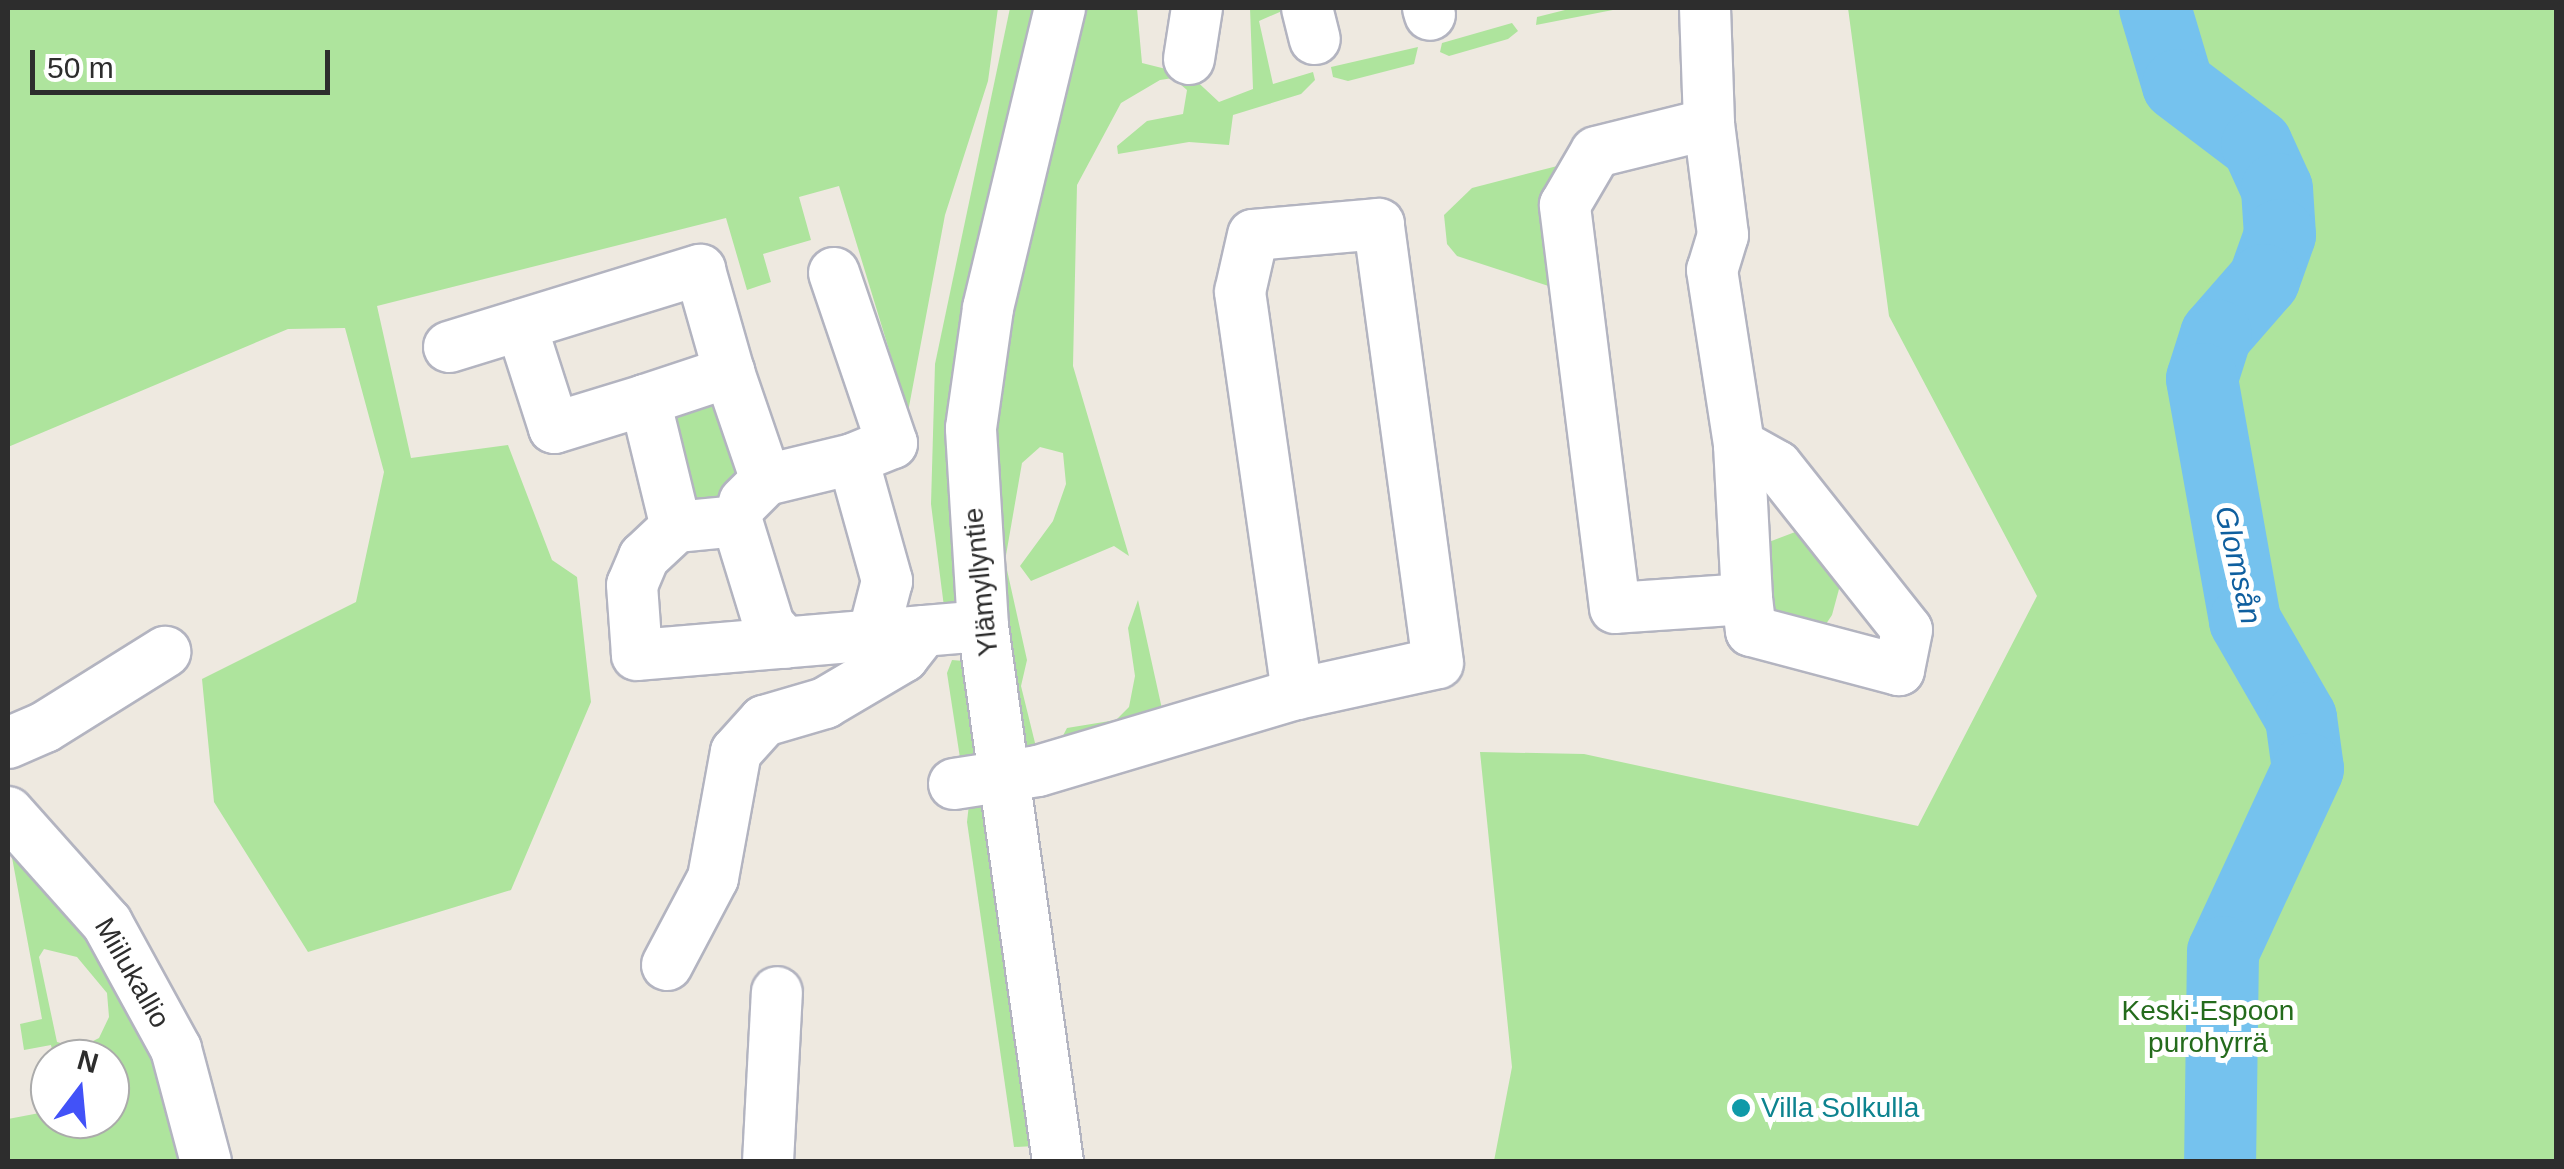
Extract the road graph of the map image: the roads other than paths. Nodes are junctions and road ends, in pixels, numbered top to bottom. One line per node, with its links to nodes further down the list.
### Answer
1 (1060, 8): 17 (street, Ylämyllyntie)
2 (1197, 8): 4 (street)
3 (1705, 8): 5 (street)
4 (1189, 59)
5 (1709, 124): 11 (street); 16 (street)
6 (834, 273): 12 (street)
7 (521, 325): 8 (street); 9 (street); 10 (street)
8 (449, 347)
9 (729, 372): 10 (street); 13 (street)
10 (644, 400): 15 (street)
11 (1740, 445): 16 (street); 16 (street)
12 (853, 459): 13 (street); 19 (street)
13 (766, 480): 14 (street)
14 (738, 521): 15 (street); 20 (street)
15 (676, 528): 20 (street)
16 (1747, 599)
17 (983, 626): 18 (street); 24 (street, Ylämyllyntie)
18 (923, 631): 19 (street); 27 (street)
19 (872, 635): 20 (street)
20 (785, 644)
21 (165, 652): 23 (street)
22 (1298, 694): 22 (street); 24 (street)
23 (8, 743)
24 (1008, 778): 25 (street); 31 (street, Ylämyllyntie)
25 (954, 784)
26 (8, 812): 29 (street, Miilukallio)
27 (667, 965)
28 (776, 992): 30 (street)
29 (206, 1162)
30 (768, 1162)
31 (1058, 1162)

